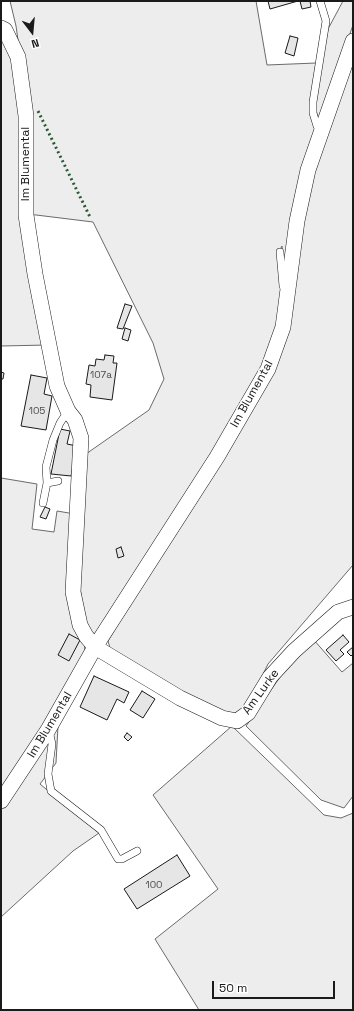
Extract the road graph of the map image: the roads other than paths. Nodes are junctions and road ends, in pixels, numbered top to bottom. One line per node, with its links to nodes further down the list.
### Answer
1 (320, 1): 4 (lane)
2 (3, 29): 7 (street, Im Blumental)
3 (353, 41): 4 (street, Im Blumental)
4 (322, 129): 6 (street, Im Blumental)
5 (280, 252): 6 (lane)
6 (288, 291): 12 (street, Im Blumental)
7 (68, 411): 9 (lane); 12 (street, Im Blumental)
8 (58, 481): 9 (lane)
9 (47, 483): 10 (lane)
10 (43, 503)
11 (353, 607): 12 (street, Am Lurke)
12 (95, 646): 13 (street, Im Blumental)
13 (48, 730): 14 (street, Im Blumental); 15 (lane)
14 (1, 801)
15 (138, 851)

